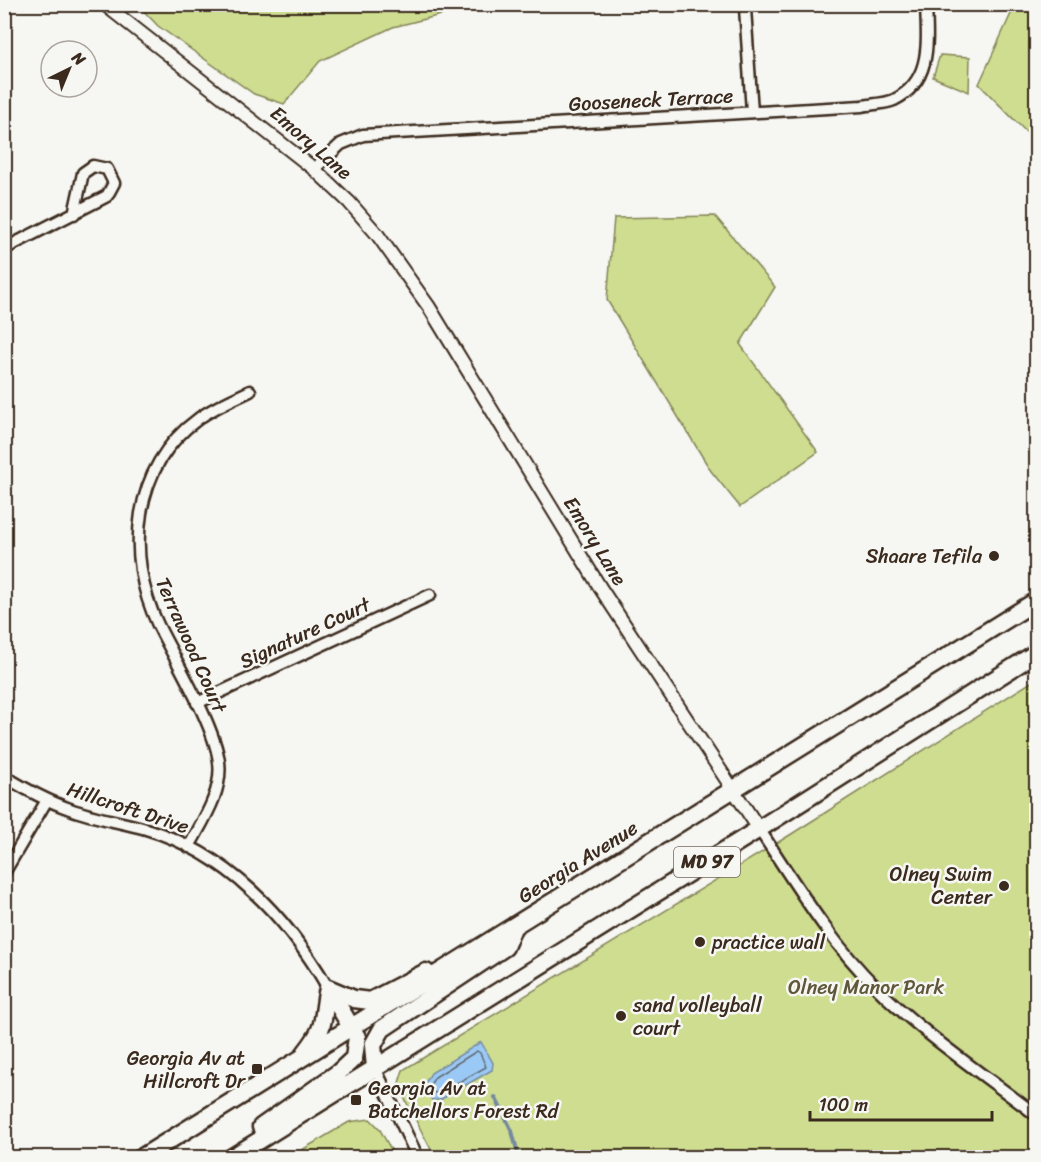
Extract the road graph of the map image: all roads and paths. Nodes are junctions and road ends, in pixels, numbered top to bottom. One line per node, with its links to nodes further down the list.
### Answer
1 (104, 4): 5 (street, Emory Lane)
2 (926, 4): 4 (street, Gooseneck Terrace)
3 (745, 8): 4 (street)
4 (752, 112): 5 (street, Gooseneck Terrace)
5 (314, 170): 14 (street, Emory Lane)
6 (74, 213): 6 (street); 7 (street)
7 (4, 249)
8 (250, 391): 12 (street, Terrawood Court)
9 (429, 595): 12 (street, Signature Court)
10 (1036, 601): 14 (main road, Georgia Avenue / MD 97)
11 (1036, 653): 16 (main road, MD 97)
12 (197, 703): 17 (street, Terrawood Court)
13 (4, 776): 15 (street, Hillcroft Drive)
14 (733, 790): 16 (street, Emory Lane); 19 (main road, Georgia Avenue / MD 97)
15 (47, 800): 17 (street, Hillcroft Drive); 18 (street)
16 (759, 829): 24 (main road, MD 97); 25 (street, Emory Lane)
17 (189, 847): 21 (street, Hillcroft Drive)
18 (4, 873)
19 (514, 927): 20 (main road, Georgia Avenue / MD 97); 24 (main road)
20 (455, 964): 21 (main road); 22 (main road, Georgia Avenue / MD 97)
21 (328, 988): 22 (main road); 23 (main road)
22 (352, 1027): 23 (main road, Georgia Avenue / MD 97); 27 (main road)
23 (299, 1061): 26 (main road, Georgia Avenue / MD 97)
24 (375, 1068): 28 (main road, MD 97); 29 (street)
25 (1036, 1114)
26 (141, 1158)
27 (221, 1158)
28 (231, 1158)
29 (418, 1158)

